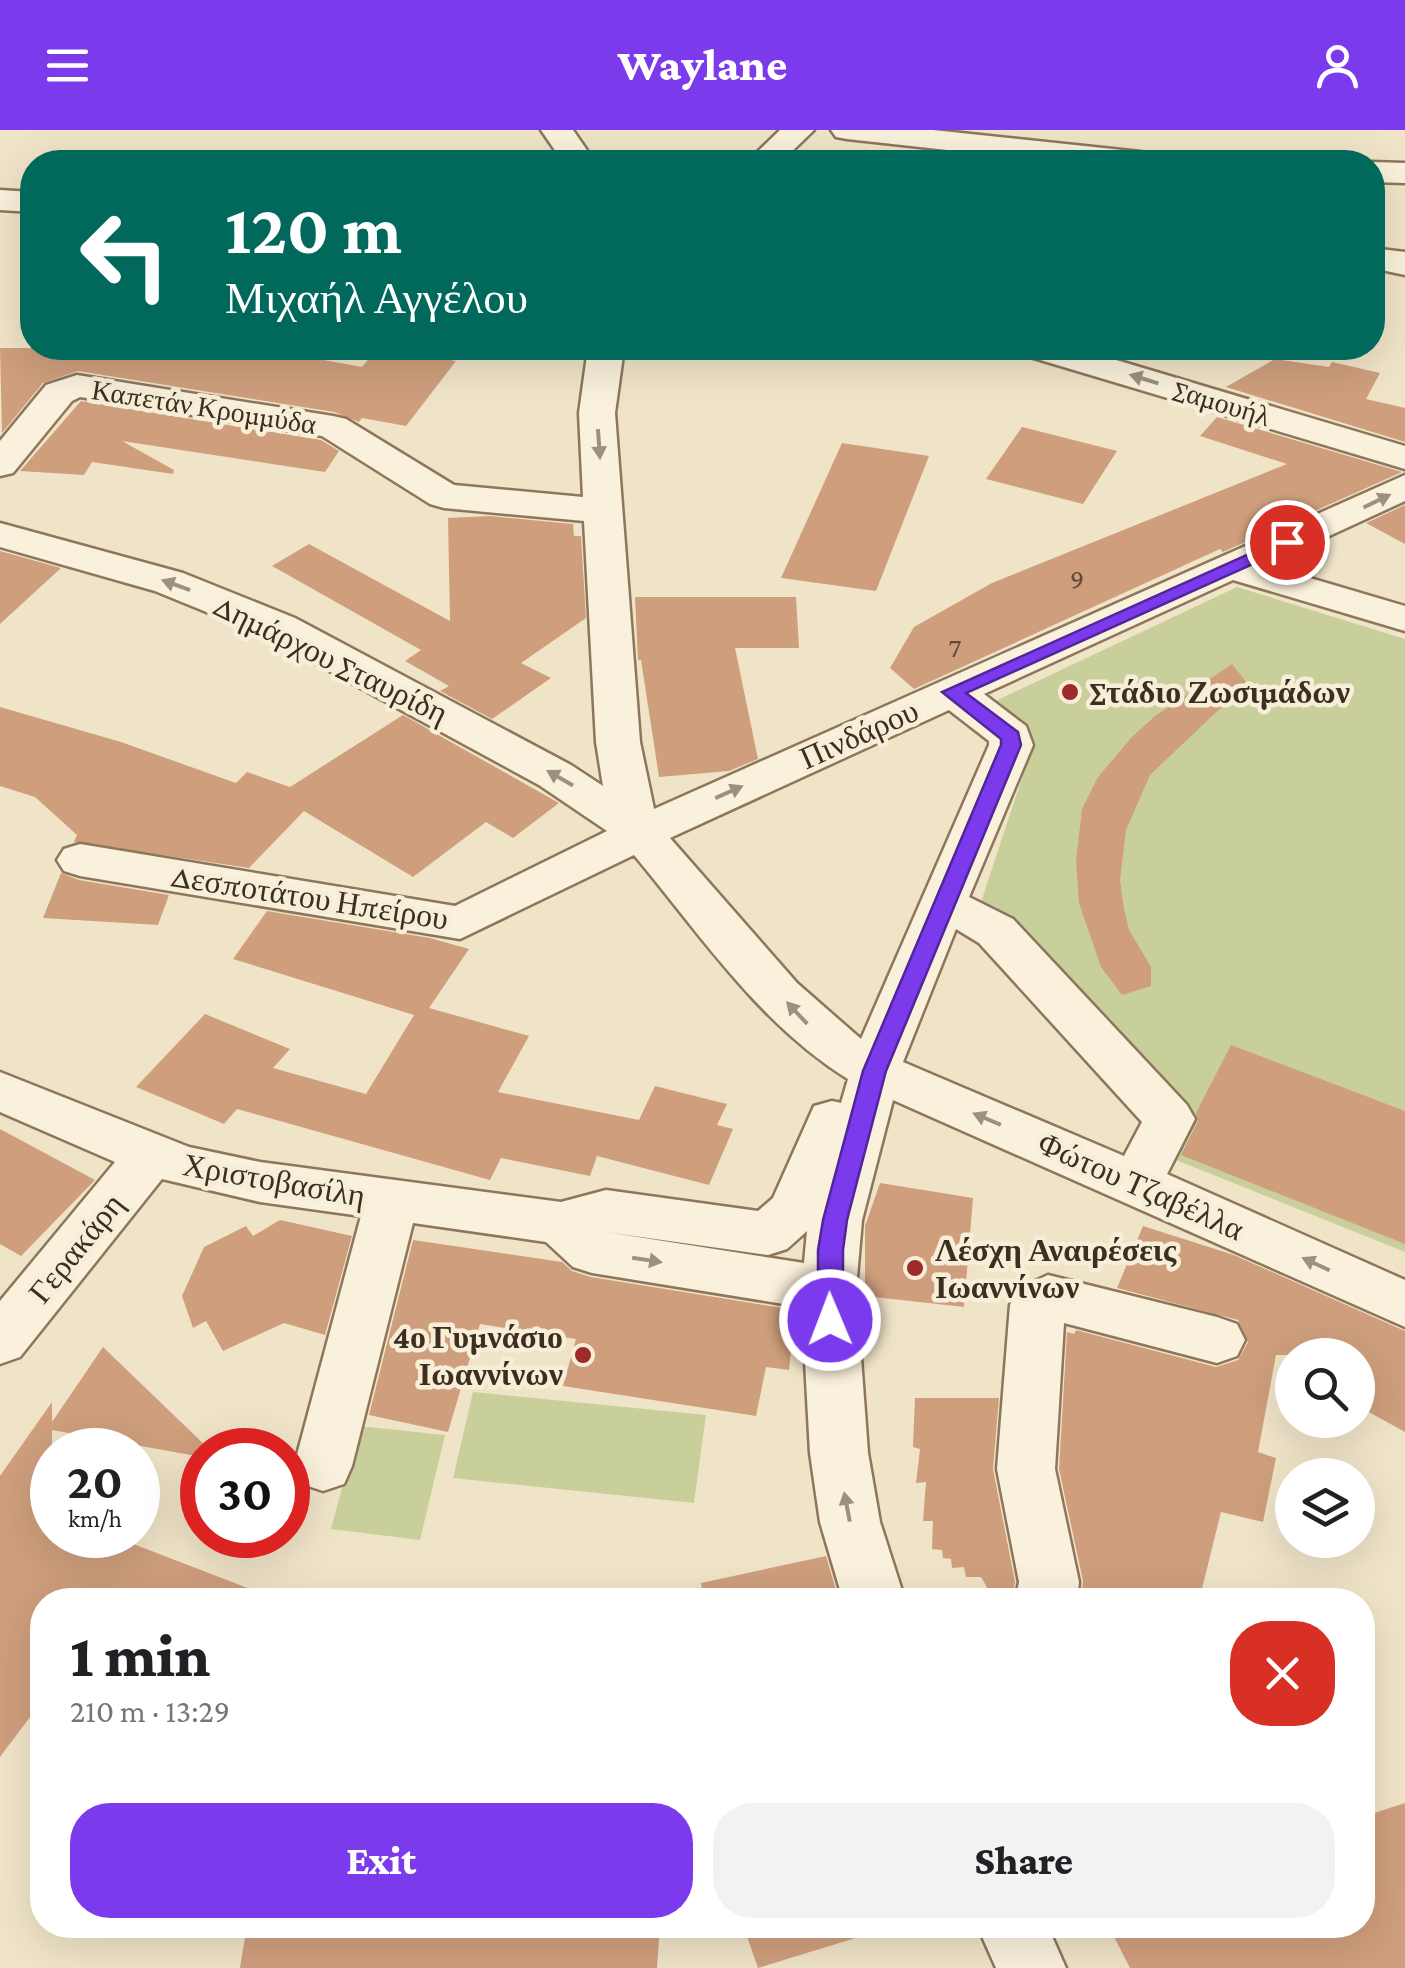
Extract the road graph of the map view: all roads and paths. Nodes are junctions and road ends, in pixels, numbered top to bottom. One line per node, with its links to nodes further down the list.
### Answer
1 (798, 130): 3 (street)
2 (848, 130): 4 (street)
3 (776, 150)
4 (1031, 150)
5 (603, 360): 10 (street, one-way to 10)
6 (1080, 360): 7 (street, Σαμουήλ, one-way to 6)
7 (1405, 458)
8 (0, 465): 10 (street, Καπετάν Κρομμύδα)
9 (1405, 487): 12 (street, Πινδάρου, one-way to 9)
10 (604, 511): 15 (street)
11 (0, 535): 15 (street, Δημάρχου Σταυρίδη, one-way to 11)
12 (1231, 567): 13 (street); 14 (street, Πινδάρου)
13 (1405, 619)
14 (952, 692): 15 (street, Πινδάρου, one-way to 14); 17 (street)
15 (640, 832): 16 (street, Δεσποτάτου Ηπείρου); 19 (street, one-way to 15)
16 (80, 860)
17 (943, 906): 19 (street); 22 (street)
18 (1124, 1042): 22 (street)
19 (874, 1071): 22 (street, Φώτου Τζαβέλλα, one-way to 19); 25 (street); 26 (street)
20 (0, 1091): 21 (street, Χριστοβασίλη)
21 (151, 1155): 23 (street, Χριστοβασίλη); 29 (street, Γερακάρη)
22 (1143, 1186): 27 (street, Φώτου Τζαβέλλα, one-way to 22)
23 (392, 1201): 24 (street, Χριστοβασίλη); 30 (street)
24 (561, 1223): 25 (street, Χριστοβασίλη); 26 (street, one-way to 26)
25 (768, 1234): 26 (street)
26 (829, 1288): 31 (street, one-way to 26)
27 (1405, 1305)
28 (1217, 1340): 32 (street)
29 (0, 1341)
30 (323, 1466)
31 (870, 1588)
32 (1048, 1588)
33 (1018, 1938): 34 (street)
34 (1032, 1968)

